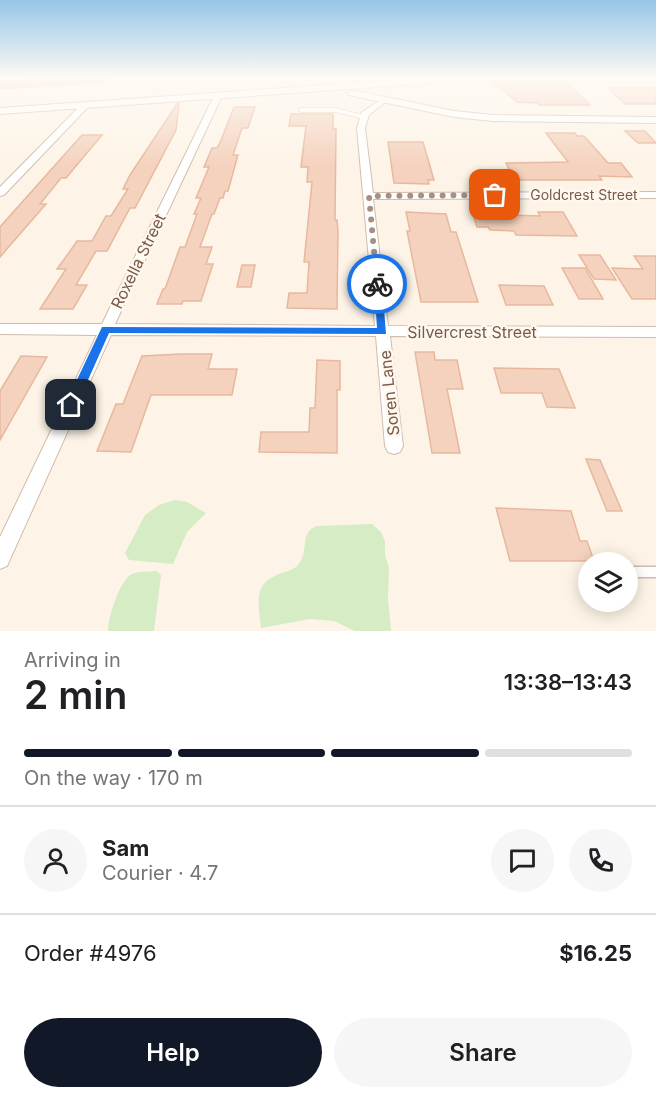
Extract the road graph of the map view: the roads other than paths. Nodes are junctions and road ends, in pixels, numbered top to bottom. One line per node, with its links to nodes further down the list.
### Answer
1 (52, 107): 9 (main road)
2 (85, 107): 15 (street)
3 (213, 107): 19 (street, Roxella Street)
4 (373, 107): 12 (street)
5 (440, 107): 8 (main road)
6 (446, 107): 8 (main road)
7 (301, 110): 12 (lane)
8 (456, 110): 10 (main road); 13 (main road)
9 (0, 111)
10 (582, 111): 11 (main road); 13 (main road)
11 (656, 111)
12 (363, 117): 17 (street, Soren Lane)
13 (591, 120): 14 (main road)
14 (656, 120)
15 (0, 193)
16 (656, 195): 17 (street, Goldcrest Street)
17 (369, 196): 20 (street, Soren Lane)
18 (0, 329): 19 (street, Silvercrest Street)
19 (106, 330): 20 (street, Silvercrest Street); 23 (street, Roxella Street)
20 (382, 332): 21 (street, Silvercrest Street); 22 (street, Soren Lane)
21 (656, 332)
22 (394, 446)
23 (0, 559)
24 (638, 572): 25 (lane)
25 (656, 572)

